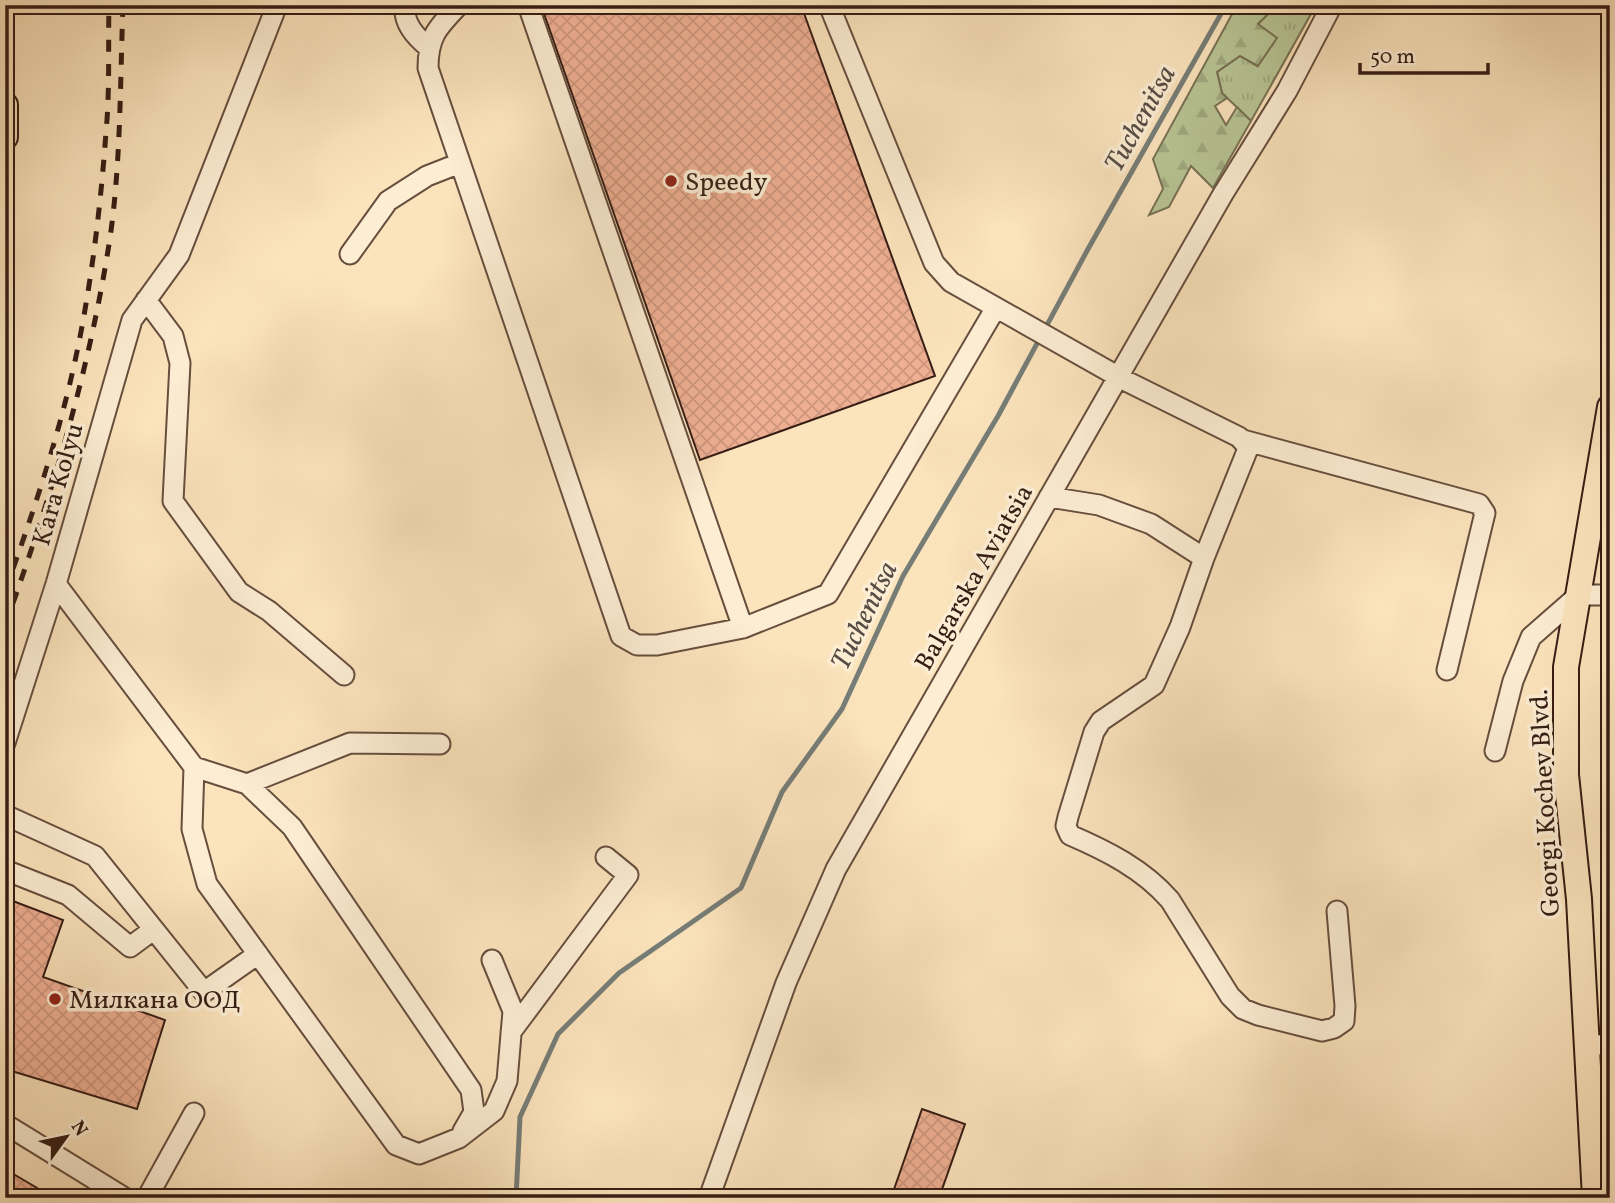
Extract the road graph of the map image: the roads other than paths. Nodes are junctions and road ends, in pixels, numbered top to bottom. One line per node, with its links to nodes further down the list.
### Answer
1 (277, 5): 12 (street, Kara Kolyu)
2 (405, 5): 7 (street)
3 (459, 5): 7 (street)
4 (528, 5): 22 (street)
5 (829, 5): 13 (street)
6 (1332, 5): 14 (street, Balgarska Aviatsia)
7 (428, 47): 10 (street)
8 (5, 105): 9 (main road)
9 (5, 137)
10 (460, 163): 11 (street); 22 (street)
11 (350, 254)
12 (146, 300): 19 (street, Kara Kolyu); 24 (street)
13 (995, 309): 14 (street); 22 (street)
14 (1118, 376): 16 (street); 17 (street, Balgarska Aviatsia)
15 (1610, 407): 20 (main road, Georgi Kochev Blvd.)
16 (1243, 440): 18 (street); 23 (street)
17 (1049, 497): 18 (street); 44 (street, Balgarska Aviatsia)
18 (1204, 558): 33 (street)
19 (56, 584): 25 (street, Kara Kolyu); 28 (street)
20 (1579, 595): 21 (street); 27 (street); 38 (main road, Georgi Kochev Blvd.)
21 (1610, 595)
22 (743, 628)
23 (1447, 670)
24 (344, 675)
25 (5, 743)
26 (440, 744): 29 (street)
27 (1494, 751)
28 (194, 767): 29 (street); 35 (street)
29 (247, 784): 41 (street)
30 (5, 816): 34 (street)
31 (606, 856): 37 (street)
32 (5, 870): 34 (street)
33 (1337, 911)
34 (153, 930): 35 (street)
35 (258, 954): 41 (street)
36 (492, 960): 37 (street)
37 (511, 1033): 41 (street)
38 (1599, 1045): 45 (main road, Georgi Kochev Blvd.)
39 (194, 1113): 43 (street)
40 (5, 1124): 42 (street)
41 (458, 1138)
42 (125, 1198)
43 (147, 1198)
44 (709, 1198)
45 (1595, 1198)

